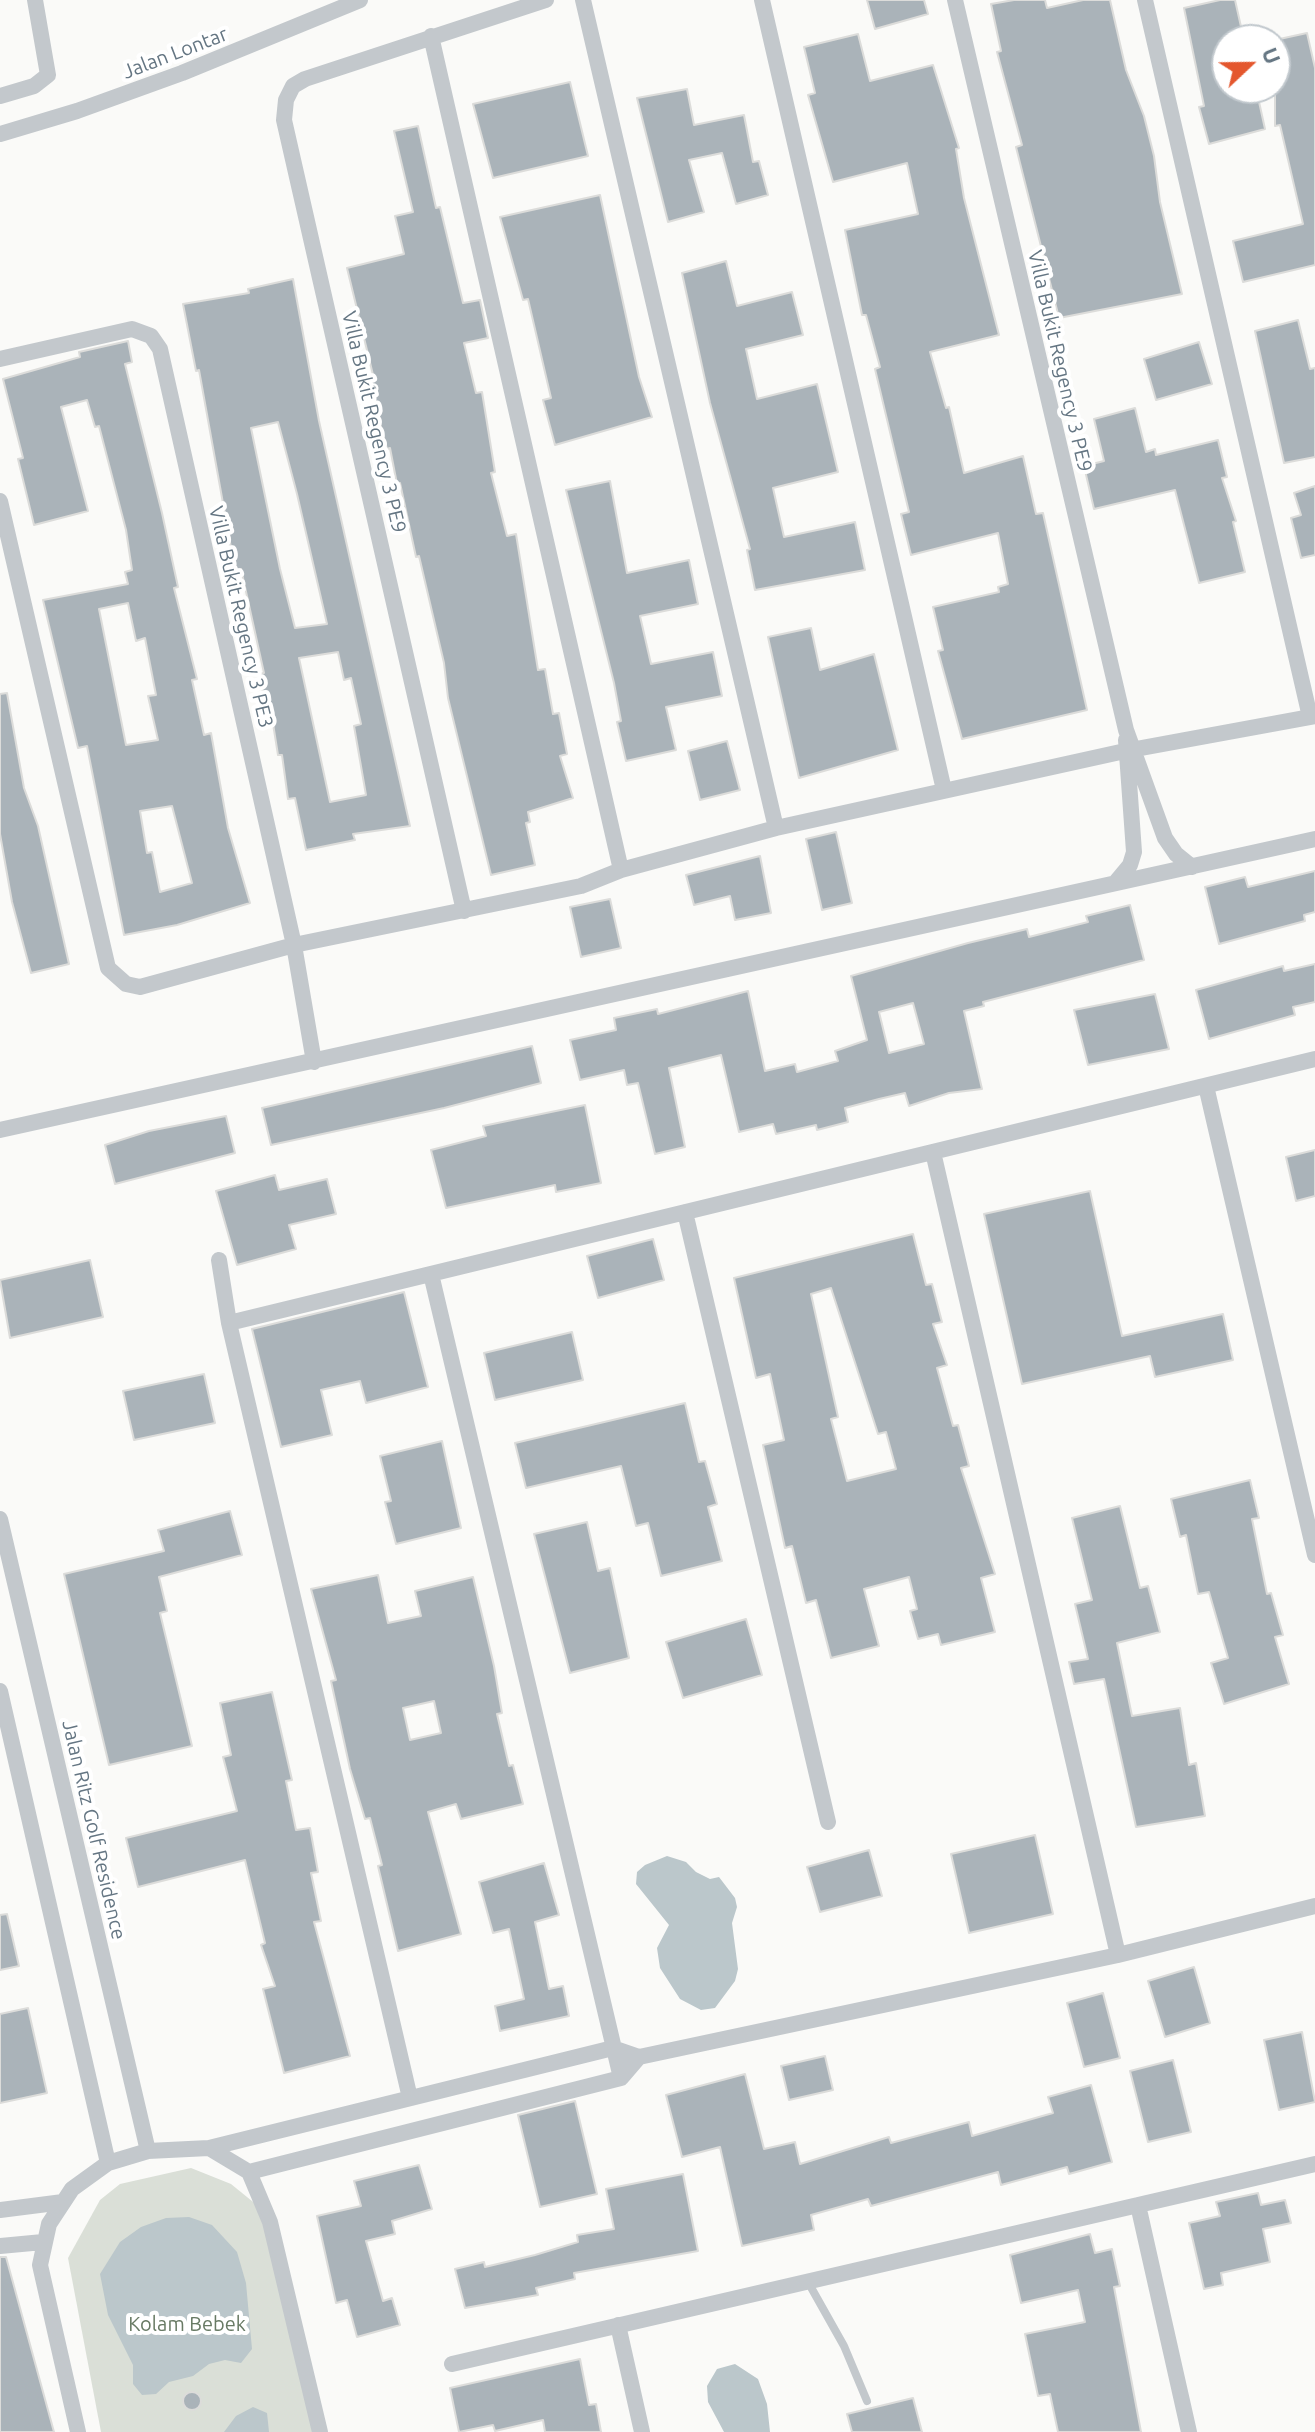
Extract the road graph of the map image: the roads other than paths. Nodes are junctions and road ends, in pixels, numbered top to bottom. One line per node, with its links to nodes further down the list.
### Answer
1 (35, 0): 9 (street)
2 (360, 0): 10 (street, Jalan Lontar)
3 (546, 0): 8 (street, Villa Bukit Regency 3 PE9)
4 (583, 0): 16 (street)
5 (762, 0): 15 (street)
6 (955, 0): 14 (street, Villa Bukit Regency 3 PE9)
7 (1145, 0): 13 (street)
8 (431, 36): 19 (street); 21 (street, Villa Bukit Regency 3 PE9)
9 (0, 96)
10 (0, 134)
11 (0, 359): 22 (street, Villa Bukit Regency 3 PE3)
12 (0, 501): 22 (street)
13 (1312, 717): 14 (street)
14 (1130, 750): 15 (street); 18 (street, Villa Bukit Regency 3 PE9); 20 (street, Villa Bukit Regency 3 PE9)
15 (944, 790): 16 (street)
16 (776, 828): 19 (street)
17 (1315, 839): 18 (street)
18 (1192, 867): 20 (street)
19 (621, 870): 21 (street)
20 (1115, 883): 24 (street)
21 (464, 911): 22 (street)
22 (294, 945): 24 (street, Villa Bukit Regency 3 PE3)
23 (1315, 1059): 25 (street)
24 (314, 1062): 26 (street)
25 (1206, 1086): 27 (street); 33 (street)
26 (0, 1130)
27 (933, 1152): 28 (street); 37 (street)
28 (685, 1212): 30 (street); 35 (street)
29 (219, 1260): 31 (street)
30 (431, 1274): 31 (street); 38 (street)
31 (229, 1323): 41 (street)
32 (0, 1519): 43 (street, Jalan Ritz Golf Residence)
33 (1315, 1555)
34 (0, 1691): 44 (street)
35 (828, 1822)
36 (1315, 1906): 37 (street)
37 (1118, 1955): 39 (street)
38 (613, 2048): 39 (street); 40 (street); 41 (street)
39 (639, 2057): 40 (street)
40 (621, 2078): 46 (street)
41 (410, 2098): 42 (street)
42 (209, 2148): 43 (street); 46 (street)
43 (148, 2151): 44 (street)
44 (108, 2163): 47 (street)
45 (1315, 2164): 48 (street)
46 (249, 2172): 57 (street)
47 (63, 2202): 49 (street); 50 (street)
48 (1138, 2205): 52 (street); 59 (street)
49 (0, 2210)
50 (43, 2242): 51 (street); 56 (street)
51 (0, 2246)
52 (807, 2281): 53 (street); 55 (lane)
53 (618, 2325): 54 (street); 58 (street)
54 (452, 2364)
55 (867, 2401)
56 (78, 2432)
57 (320, 2432)
58 (642, 2432)
59 (1189, 2432)

